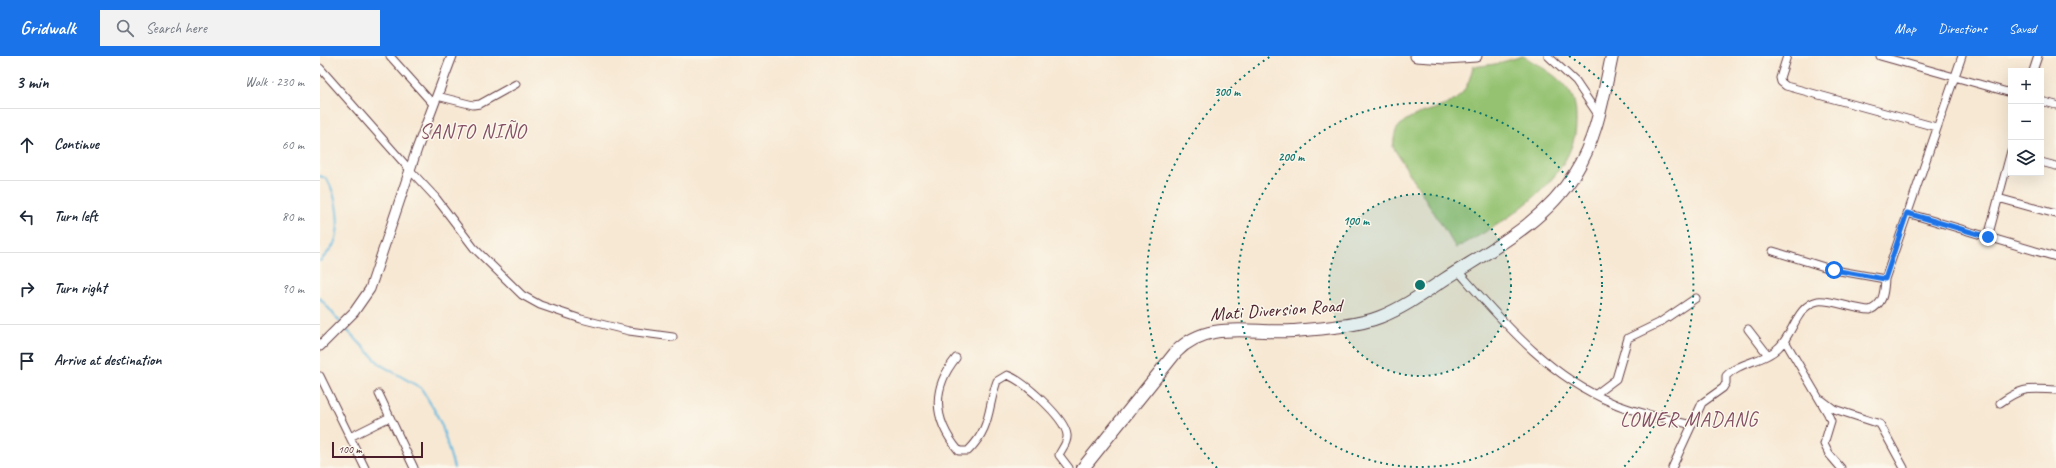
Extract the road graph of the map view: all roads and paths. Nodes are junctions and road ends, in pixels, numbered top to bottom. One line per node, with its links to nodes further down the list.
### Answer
1 (390, 56): 17 (street)
2 (452, 56): 17 (street)
3 (1416, 56): 11 (main road)
4 (1476, 56): 11 (main road)
5 (1548, 56): 20 (street)
6 (1612, 56): 20 (highway, Mati Diversion Road)
7 (1787, 56): 21 (street)
8 (1880, 56): 14 (street)
9 (1962, 56): 14 (street)
10 (2038, 56): 13 (street)
11 (1430, 57)
12 (320, 68): 25 (street)
13 (2034, 68)
14 (1954, 77): 16 (street); 21 (street)
15 (516, 84): 17 (street)
16 (2008, 92)
17 (435, 100): 25 (street)
18 (2044, 102): 19 (street)
19 (2056, 105)
20 (1599, 116): 32 (highway, Mati Diversion Road)
21 (1936, 128): 27 (street)
22 (2008, 163): 26 (street)
23 (2044, 163): 24 (street)
24 (2056, 166)
25 (410, 170): 36 (street); 38 (street)
26 (1998, 198): 28 (street); 29 (street)
27 (1907, 213): 29 (street); 33 (street)
28 (2056, 214)
29 (1988, 237): 31 (street)
30 (1772, 251): 33 (street)
31 (2056, 256)
32 (1458, 271): 44 (street); 53 (highway, Mati Diversion Road)
33 (1885, 279): 37 (street)
34 (1696, 298): 44 (street)
35 (1748, 329): 39 (street)
36 (673, 338)
37 (1785, 341): 39 (street); 45 (street)
38 (320, 346)
39 (1768, 355): 48 (street)
40 (956, 358): 52 (street)
41 (320, 376): 49 (street)
42 (2056, 390): 46 (street)
43 (379, 394): 47 (street)
44 (1596, 394): 48 (street)
45 (1820, 398): 55 (street); 56 (street)
46 (2000, 403)
47 (390, 417): 49 (street); 51 (street)
48 (1692, 425): 54 (street)
49 (350, 437): 50 (street)
50 (365, 468)
51 (414, 468)
52 (1069, 468)
53 (1083, 468)
54 (1672, 468)
55 (1841, 468)
56 (1904, 468)

